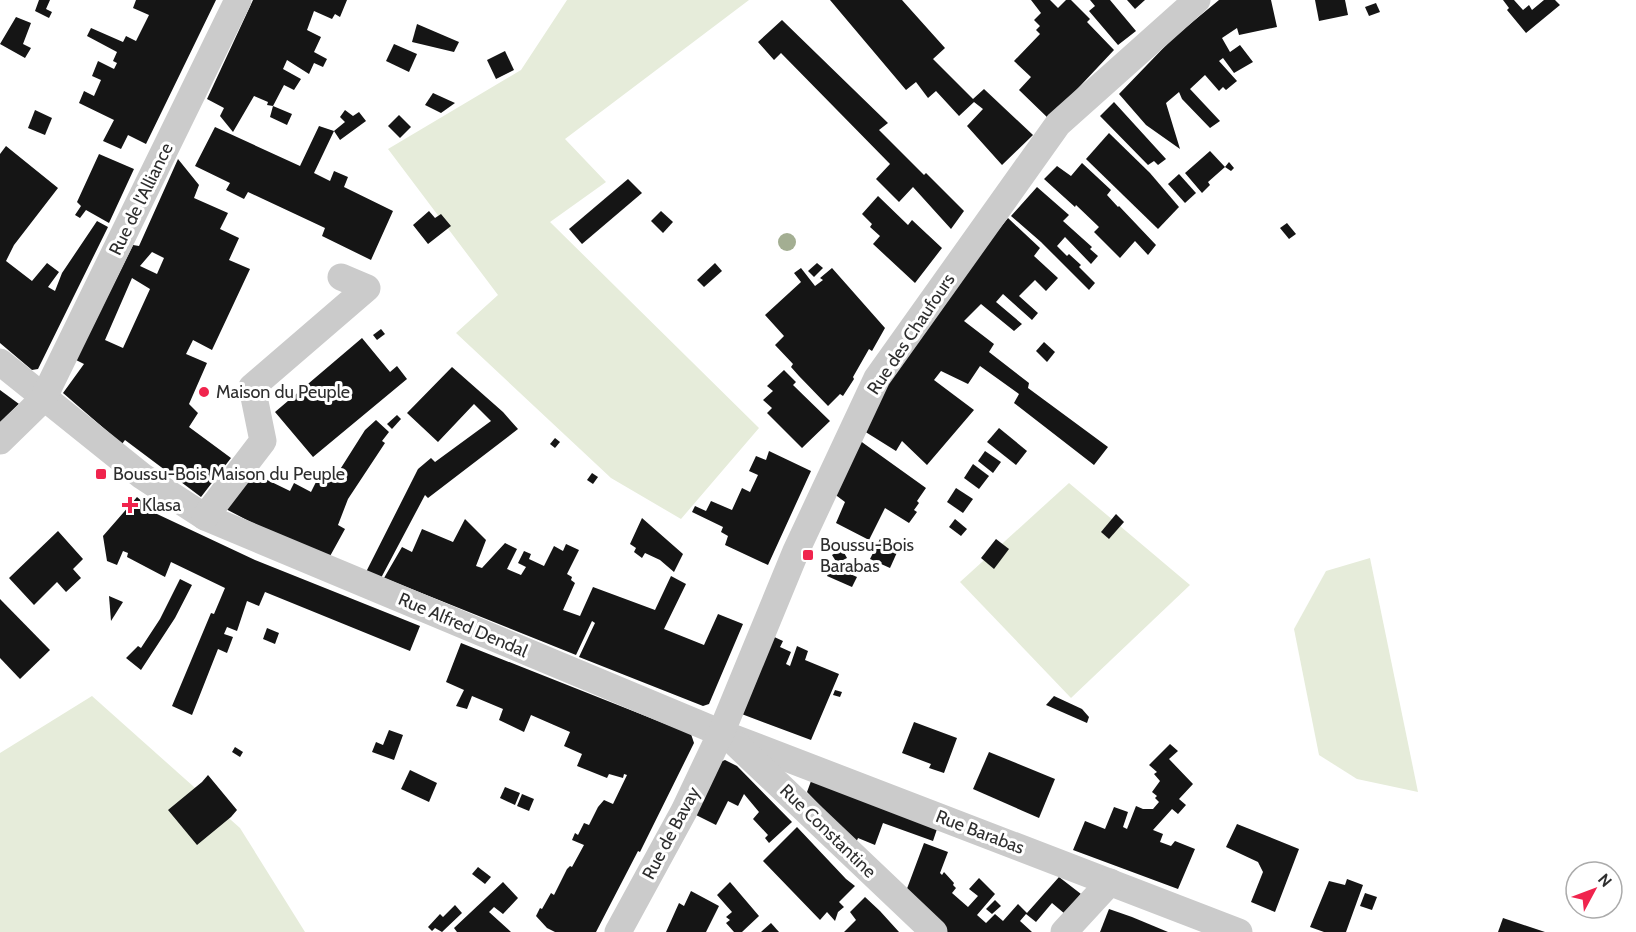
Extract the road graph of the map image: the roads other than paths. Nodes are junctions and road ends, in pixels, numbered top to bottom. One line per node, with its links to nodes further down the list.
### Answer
1 (238, 0): 5 (street, Rue de l'Alliance)
2 (1197, 0): 8 (street, Rue des Chaufours)
3 (341, 277): 7 (street)
4 (0, 362): 5 (street, Rue Alfred Dendal)
5 (43, 399): 6 (street, Rue de l'Alliance); 7 (street, Rue Alfred Dendal)
6 (0, 441)
7 (205, 517): 8 (street, Rue Alfred Dendal)
8 (721, 733): 9 (street, Rue Barabas); 10 (street, Rue de Bavay); 11 (street, Rue Constantine)
9 (1110, 882): 12 (street); 13 (street, Rue Barabas)
10 (618, 932)
11 (934, 932)
12 (1064, 932)
13 (1239, 932)

